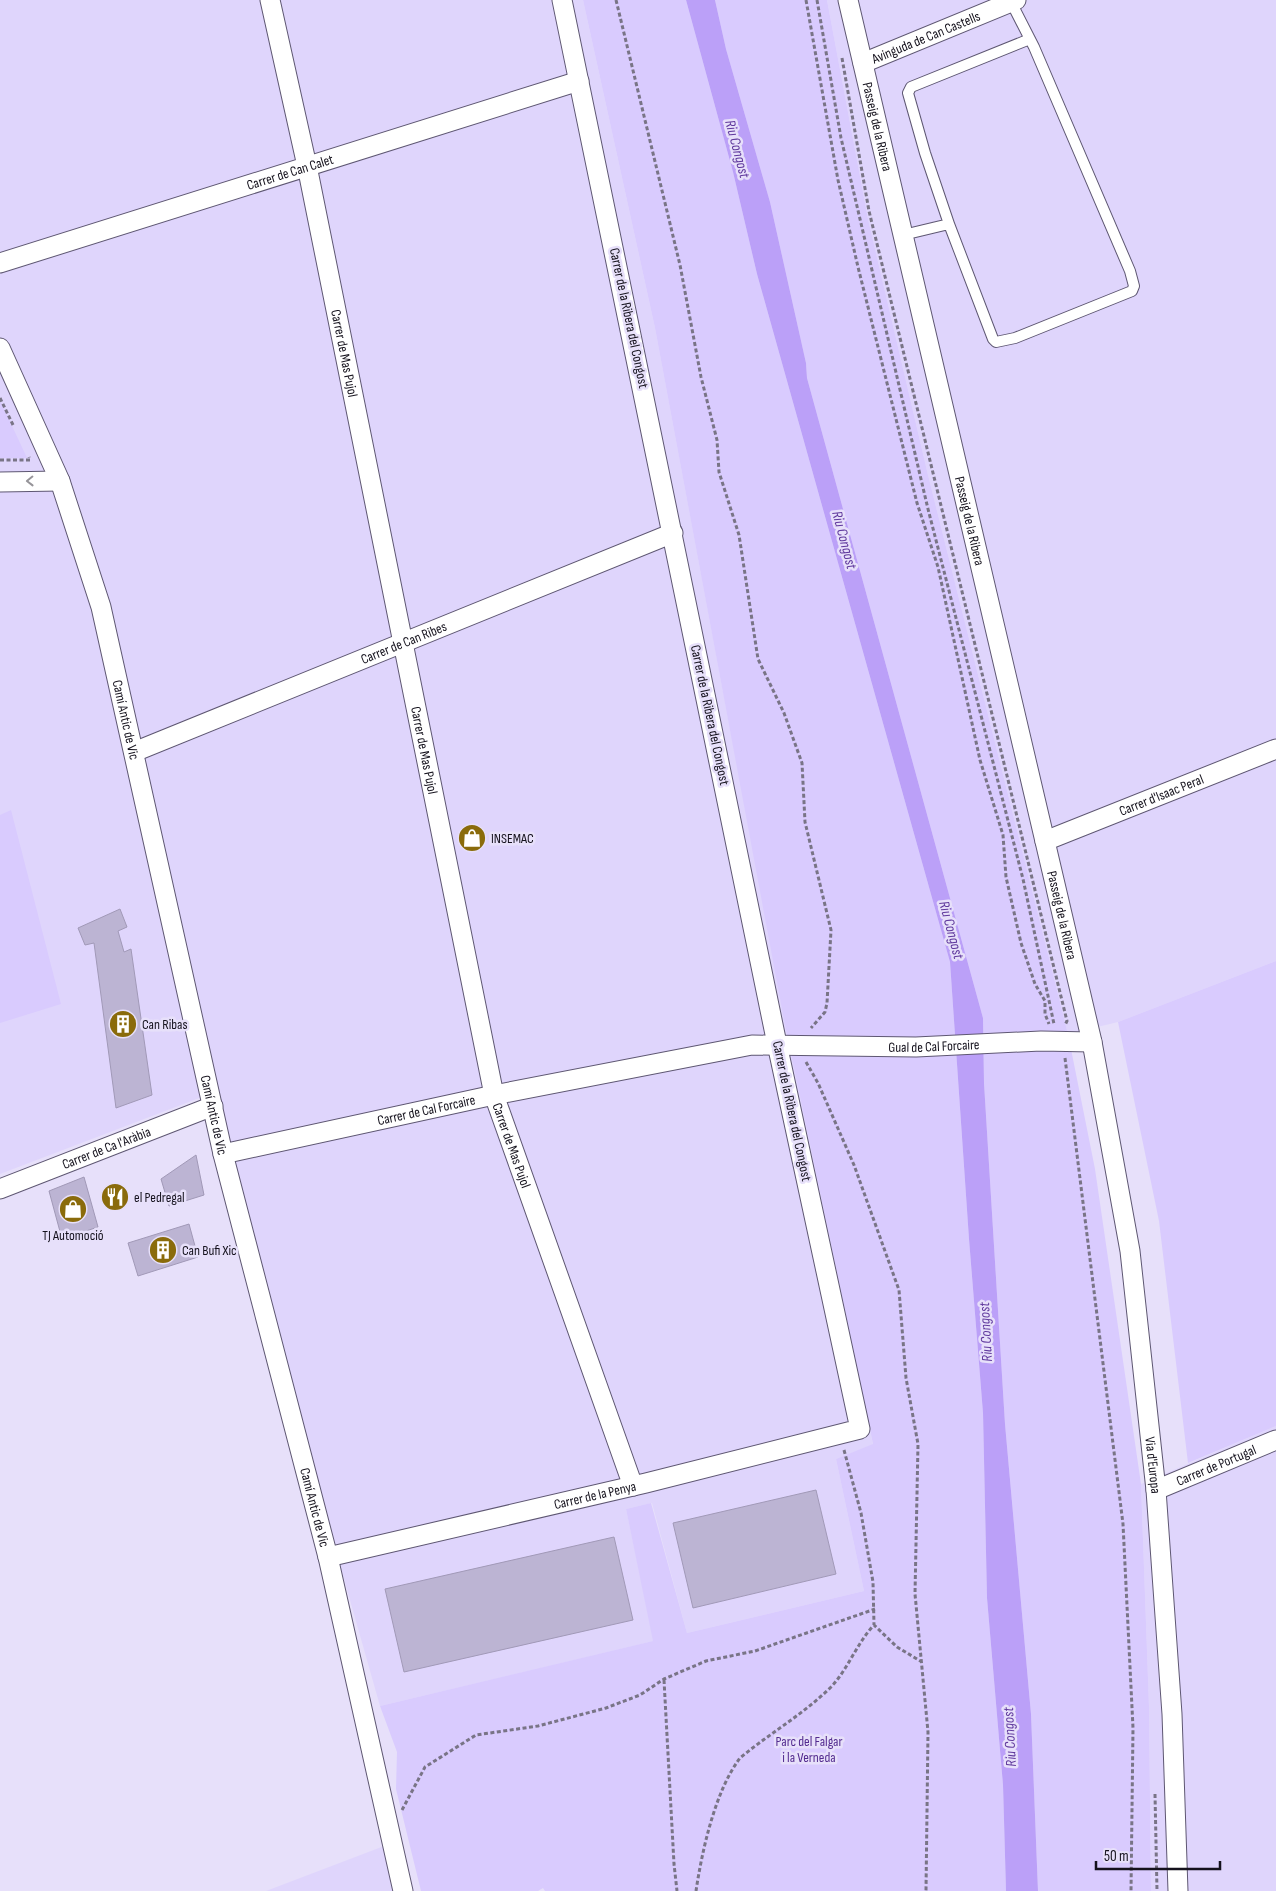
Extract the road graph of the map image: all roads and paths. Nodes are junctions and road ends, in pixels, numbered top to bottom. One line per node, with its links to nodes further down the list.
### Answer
1 (270, 0): 12 (street, Carrer de Mas Pujol)
2 (562, 0): 11 (street, Carrer de la Ribera del Congost)
3 (616, 0): 31 (path)
4 (806, 0): 29 (path)
5 (817, 0): 29 (path)
6 (848, 0): 10 (street, Passeig de la Ribera)
7 (1014, 1): 8 (lane); 10 (street, Avinguda de Can Castells)
8 (1030, 39): 13 (lane); 13 (lane)
9 (840, 48): 28 (path)
10 (863, 64): 14 (street, Passeig de la Ribera)
11 (579, 81): 12 (street, Carrer de Can Calet); 23 (street, Carrer de la Ribera del Congost)
12 (306, 166): 15 (street, Carrer de Can Calet); 24 (street, Carrer de Mas Pujol)
13 (949, 224): 14 (lane)
14 (903, 235): 27 (street, Passeig de la Ribera)
15 (0, 262)
16 (0, 348): 21 (street, Camí Antic de Vic)
17 (0, 398): 18 (path)
18 (16, 430)
19 (27, 453): 20 (path)
20 (0, 460)
21 (60, 481): 22 (street, one-way to 22); 26 (street, Camí Antic de Vic)
22 (0, 482)
23 (673, 533): 24 (street, Carrer de Can Ribes); 31 (street, Carrer de la Ribera del Congost)
24 (404, 643): 26 (street, Carrer de Can Ribes); 32 (street, Carrer de Mas Pujol)
25 (1276, 749): 27 (street, Carrer d'Isaac Peral)
26 (134, 752): 33 (street, Camí Antic de Vic)
27 (1045, 840): 30 (street, Passeig de la Ribera)
28 (1067, 1021): 29 (path); 29 (path)
29 (1056, 1039): 30 (street, Gual de Cal Forcaire); 31 (street, Gual de Cal Forcaire); 52 (path)
30 (1092, 1042): 40 (street, Via d'Europa)
31 (786, 1045): 32 (street, Carrer de Cal Forcaire); 36 (street, Carrer de la Ribera del Congost); 44 (path)
32 (494, 1095): 34 (street, Carrer de Cal Forcaire); 39 (street, Carrer de Mas Pujol)
33 (213, 1106): 34 (street, Camí Antic de Vic); 35 (street, Carrer de Ca l'Aràbia)
34 (223, 1154): 41 (street, Camí Antic de Vic)
35 (0, 1189)
36 (860, 1429): 37 (street, Carrer de la Penya)
37 (840, 1435): 39 (street, Carrer de la Penya); 42 (path)
38 (1276, 1440): 40 (street, Carrer de Portugal)
39 (633, 1486): 41 (street, Carrer de la Penya)
40 (1156, 1490): 54 (street, Via d'Europa)
41 (328, 1557): 47 (street, Camí Antic de Vic)
42 (875, 1609): 43 (path); 45 (path)
43 (874, 1626): 44 (path); 50 (path)
44 (922, 1662): 51 (path)
45 (664, 1679): 47 (path); 49 (path)
46 (1155, 1784): 53 (path)
47 (389, 1829): 48 (street, Camí Antic de Vic)
48 (403, 1891)
49 (677, 1891)
50 (696, 1891)
51 (926, 1891)
52 (1130, 1891)
53 (1157, 1891)
54 (1178, 1891)

